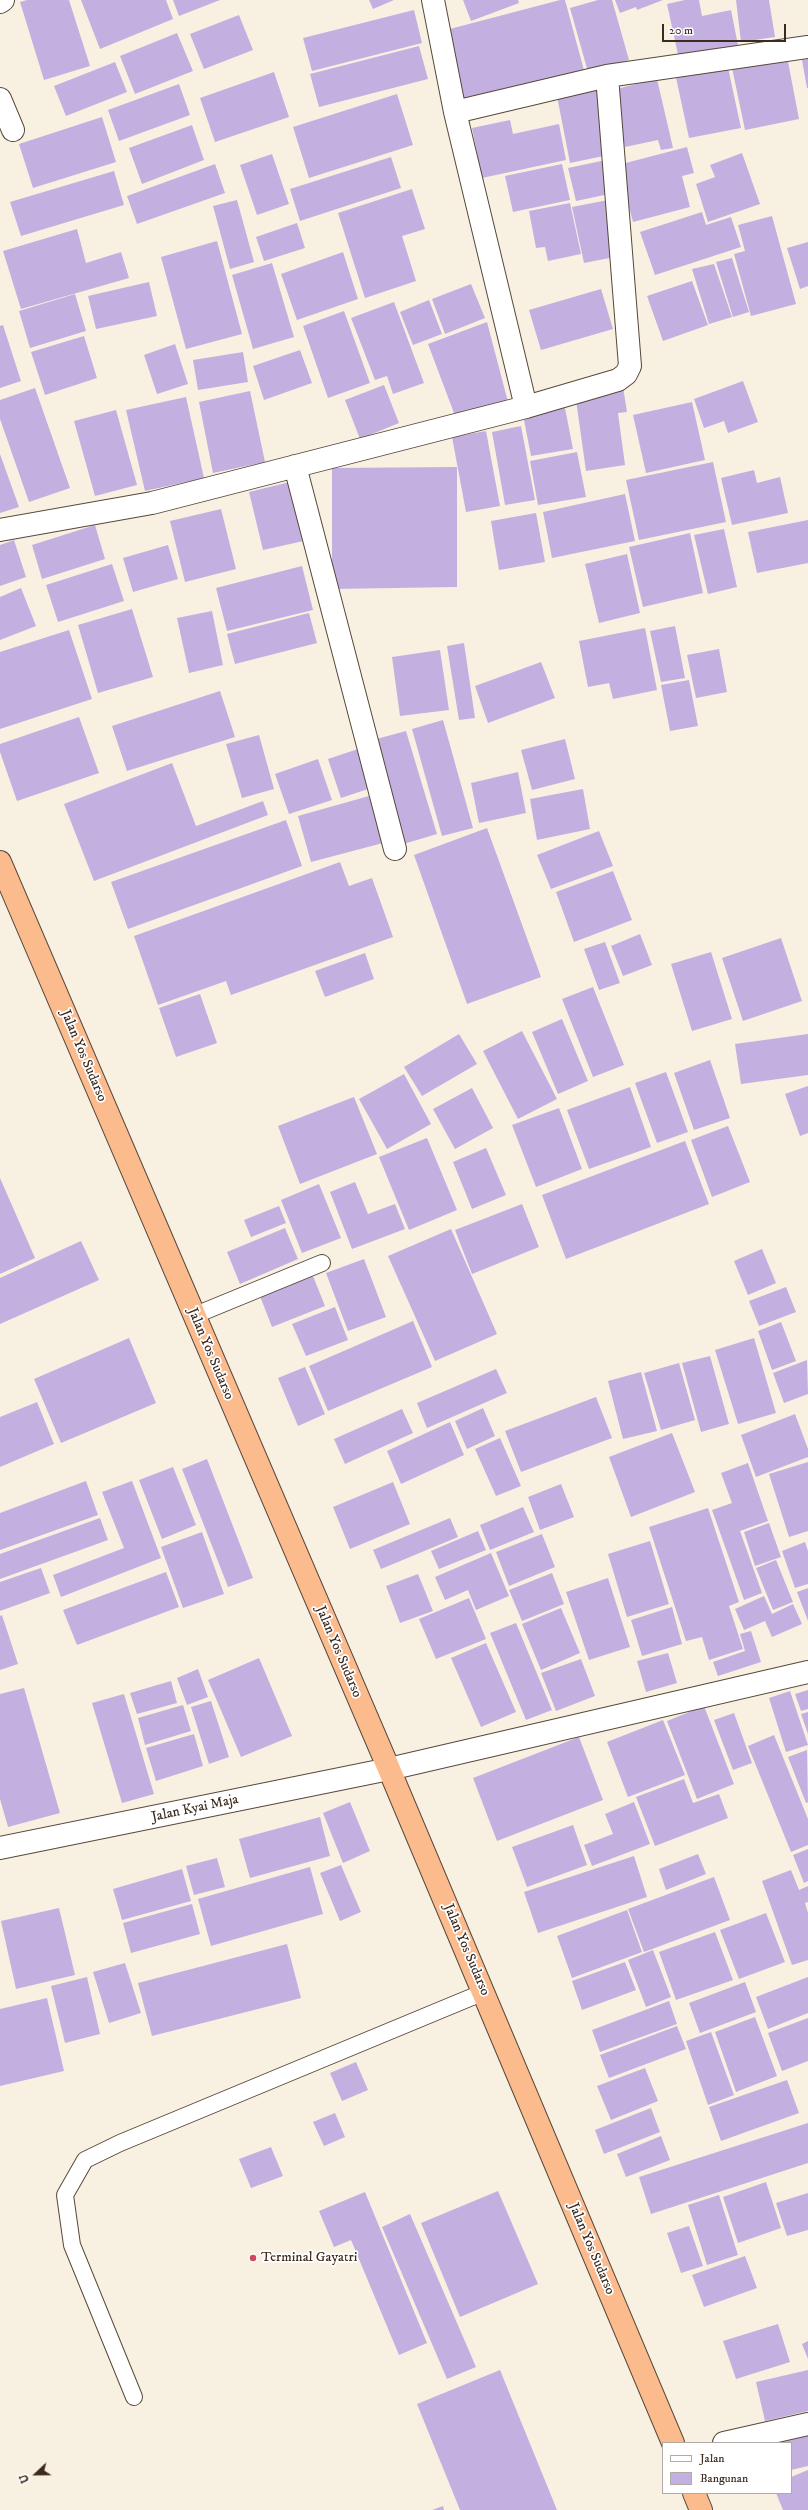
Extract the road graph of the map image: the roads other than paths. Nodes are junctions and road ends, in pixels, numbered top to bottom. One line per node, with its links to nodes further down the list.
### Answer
1 (3, 0): 3 (street)
2 (433, 0): 7 (street)
3 (0, 2)
4 (808, 48): 5 (street)
5 (607, 76): 7 (street); 9 (street)
6 (0, 99): 8 (street)
7 (455, 112): 9 (street)
8 (13, 130)
9 (526, 407): 10 (street)
10 (295, 466): 11 (street); 12 (street)
11 (0, 530)
12 (395, 849)
13 (0, 862): 15 (highway, Jalan Yos Sudarso)
14 (322, 1263): 15 (lane)
15 (193, 1316): 17 (highway, Jalan Yos Sudarso)
16 (808, 1672): 17 (street, Jalan Kyai Maja)
17 (389, 1769): 18 (street, Jalan Kyai Maja); 19 (highway, Jalan Yos Sudarso)
18 (0, 1848)
19 (484, 1992): 20 (lane); 22 (highway, Jalan Yos Sudarso)
20 (134, 2397)
21 (808, 2424): 23 (street)
22 (673, 2442)
23 (728, 2442)
24 (694, 2494): 25 (highway)
25 (701, 2510)

